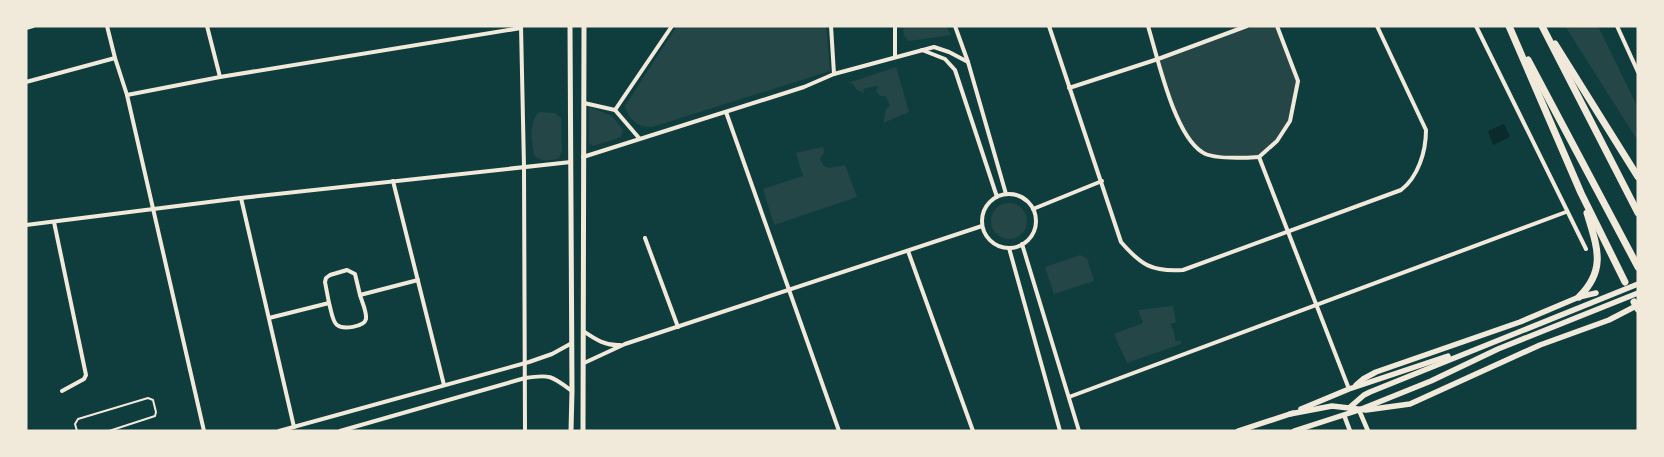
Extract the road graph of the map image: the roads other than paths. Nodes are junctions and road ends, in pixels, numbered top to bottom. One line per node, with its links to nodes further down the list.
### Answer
1 (33, 26): 20 (street)
2 (107, 26): 23 (street)
3 (207, 26): 28 (street)
4 (570, 26): 38 (main road)
5 (584, 26): 32 (main road)
6 (672, 26): 33 (street)
7 (831, 26): 27 (street)
8 (895, 26): 22 (street)
9 (955, 26): 25 (street)
10 (1049, 26): 30 (street)
11 (1148, 26): 24 (street)
12 (1247, 26): 24 (street)
13 (1277, 26): 37 (street)
14 (1377, 26): 54 (street)
15 (1476, 26): 49 (street)
16 (1510, 26): 43 (highway); 60 (highway)
17 (1543, 26): 40 (highway); 50 (highway)
18 (1617, 26): 26 (street)
19 (521, 27): 28 (street); 39 (street)
20 (26, 28)
21 (922, 50): 22 (street); 25 (street); 45 (street)
22 (895, 56): 27 (street)
23 (115, 58): 29 (street); 31 (street)
24 (1158, 59): 30 (street); 37 (street)
25 (968, 62): 44 (street)
26 (1638, 72)
27 (834, 74): 34 (street)
28 (220, 76): 31 (street)
29 (26, 82)
30 (1069, 88): 42 (street)
31 (127, 95): 47 (street)
32 (584, 103): 33 (street); 36 (main road)
33 (615, 110): 35 (street)
34 (726, 112): 35 (street); 64 (street)
35 (639, 138): 36 (street)
36 (583, 157): 76 (main road)
37 (1258, 157): 54 (street)
38 (571, 162): 39 (street); 78 (main road)
39 (524, 167): 41 (street); 80 (street)
40 (1638, 177)
41 (393, 181): 46 (street); 61 (street)
42 (1102, 181): 48 (street); 54 (street)
43 (1581, 193): 62 (highway); 68 (highway)
44 (1006, 194): 45 (street); 48 (street)
45 (998, 197): 53 (street)
46 (241, 198): 47 (street); 73 (street)
47 (152, 209): 51 (street); 96 (street)
48 (1033, 209): 56 (street)
49 (1566, 212): 58 (street); 70 (street)
50 (1638, 213)
51 (54, 222): 52 (street); 85 (street)
52 (26, 225)
53 (982, 226): 57 (street); 59 (street)
54 (1288, 232): 70 (street)
55 (645, 238): 75 (street)
56 (1022, 244): 57 (street); 87 (street)
57 (1009, 248): 103 (street)
58 (1586, 249)
59 (908, 251): 64 (street); 102 (street)
60 (1638, 267)
61 (418, 280): 67 (street); 83 (street)
62 (1625, 282)
63 (1638, 284): 77 (main road)
64 (790, 290): 75 (street); 101 (street)
65 (1638, 293): 89 (main road)
66 (1596, 294): 68 (main road)
67 (360, 295): 69 (street); 69 (street)
68 (1579, 297): 84 (main road)
69 (330, 303): 73 (street)
70 (1316, 305): 84 (street); 87 (street)
71 (1636, 306): 74 (main road)
72 (1618, 309): 74 (main road)
73 (269, 318): 92 (street)
74 (1609, 320): 89 (main road)
75 (678, 327): 79 (street)
76 (583, 330): 79 (street); 81 (main road)
77 (1495, 341): 84 (main road); 88 (main road)
78 (572, 343): 80 (street); 86 (main road)
79 (624, 344): 81 (street)
80 (524, 363): 82 (street); 83 (street)
81 (584, 363): 100 (main road)
82 (525, 378): 86 (street); 98 (street); 99 (street)
83 (444, 385): 92 (street)
84 (1351, 388): 90 (main road)
85 (62, 391)
86 (572, 391): 93 (main road)
87 (1069, 397): 104 (street)
88 (1350, 408): 89 (main road); 90 (main road); 91 (main road)
89 (1359, 410): 91 (main road); 108 (street)
90 (1290, 414): 105 (main road)
91 (1344, 415): 106 (main road); 107 (street)
92 (294, 427): 97 (street)
93 (570, 429)
94 (77, 431): 95 (lane)
95 (109, 431)
96 (204, 431)
97 (280, 431)
98 (340, 431)
99 (525, 431)
100 (583, 431)
101 (839, 431)
102 (973, 431)
103 (1060, 431)
104 (1079, 431)
105 (1238, 431)
106 (1294, 431)
107 (1350, 431)
108 (1368, 431)

